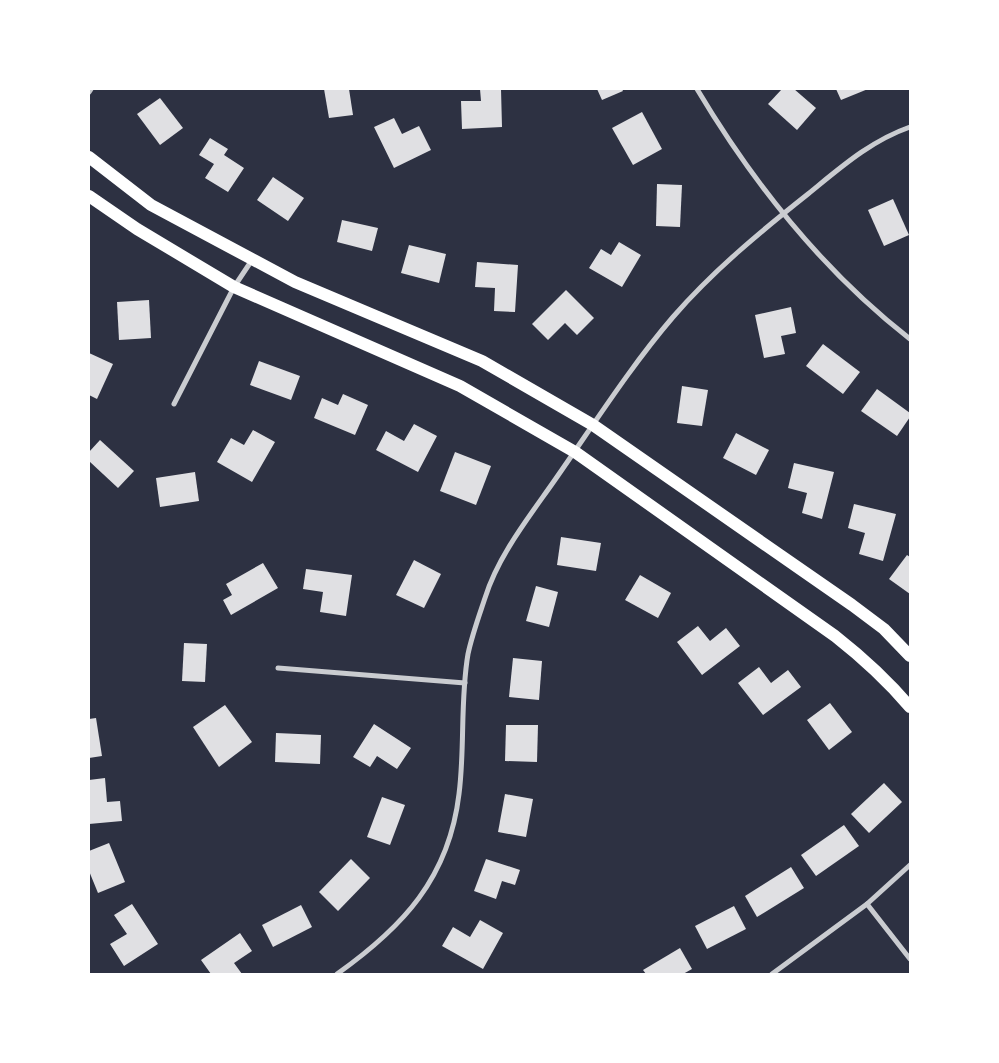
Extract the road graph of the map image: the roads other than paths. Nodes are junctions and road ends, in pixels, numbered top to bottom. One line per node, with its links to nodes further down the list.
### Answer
1 (91, 89): 3 (street)
2 (697, 89): 7 (street)
3 (89, 92)
4 (910, 127): 7 (street)
5 (89, 157): 8 (main road)
6 (89, 196): 9 (main road)
7 (783, 214): 10 (street); 12 (street)
8 (252, 259): 9 (street); 12 (main road)
9 (234, 287): 11 (street); 13 (main road)
10 (910, 339)
11 (174, 404)
12 (593, 425): 13 (street); 14 (main road)
13 (574, 452): 16 (street); 17 (main road)
14 (910, 656)
15 (278, 668): 16 (street)
16 (465, 683): 21 (street)
17 (910, 707)
18 (910, 865): 19 (street)
19 (867, 904): 20 (street); 22 (street)
20 (910, 959)
21 (337, 974)
22 (772, 974)

